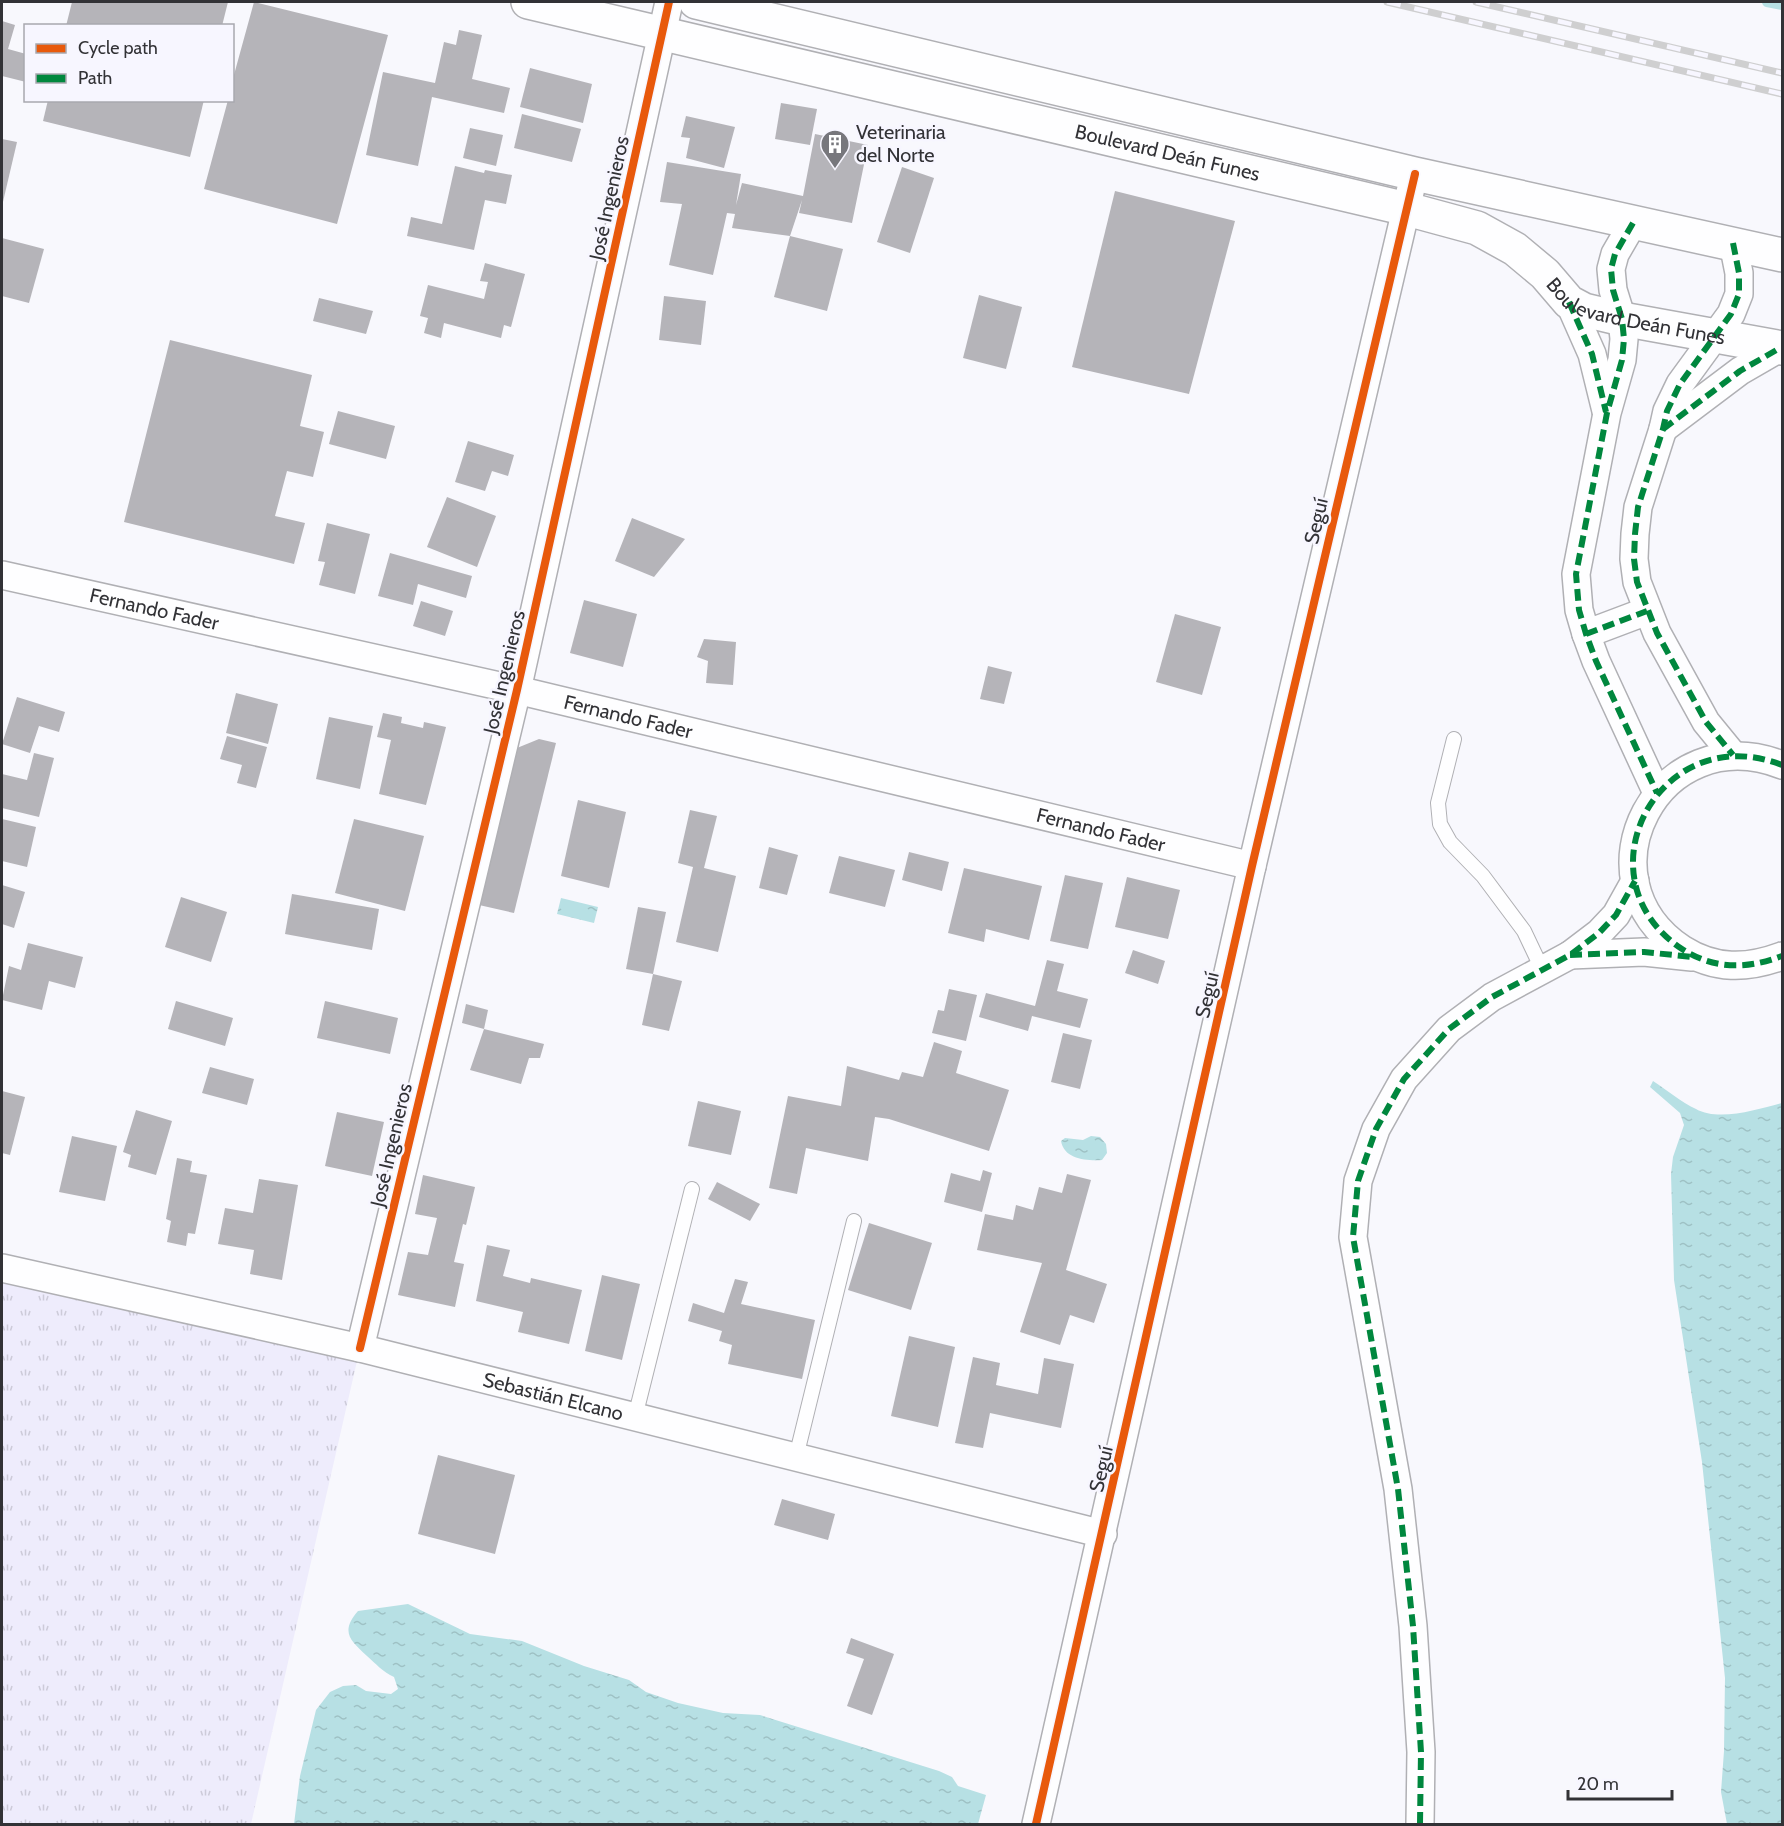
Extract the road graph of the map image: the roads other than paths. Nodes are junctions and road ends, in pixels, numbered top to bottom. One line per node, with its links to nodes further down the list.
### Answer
1 (528, 2): 3 (main road, Boulevard Deán Funes)
2 (696, 2): 4 (main road, Boulevard Deán Funes)
3 (666, 17): 5 (main road, Boulevard Deán Funes); 18 (street, José Ingenieros)
4 (1415, 174): 5 (street, Seguí); 6 (main road, Boulevard Deán Funes)
5 (1407, 209): 9 (main road, Boulevard Deán Funes); 23 (street, Seguí)
6 (1633, 223): 7 (main road, Boulevard Deán Funes); 10 (street)
7 (1732, 243): 8 (main road, Boulevard Deán Funes); 11 (street)
8 (1782, 255)
9 (1569, 302): 10 (main road, Boulevard Deán Funes); 13 (street)
10 (1622, 319): 11 (main road, Boulevard Deán Funes); 13 (street)
11 (1716, 336): 12 (main road, Boulevard Deán Funes); 14 (street)
12 (1781, 348): 14 (street)
13 (1607, 412): 17 (street)
14 (1664, 429): 16 (street)
15 (2, 574): 18 (street, Fernando Fader)
16 (1647, 611): 17 (street); 20 (street)
17 (1586, 634): 22 (street)
18 (517, 690): 23 (street, Fernando Fader); 32 (street, José Ingenieros)
19 (1454, 739): 28 (lane)
20 (1733, 755): 21 (street); 22 (street)
21 (1782, 765)
22 (1658, 793): 24 (street)
23 (1252, 866): 35 (street, Seguí)
24 (1635, 881): 25 (street); 27 (street)
25 (1570, 955): 27 (street); 28 (street)
26 (1782, 956): 27 (street)
27 (1696, 958)
28 (1542, 969): 37 (street)
29 (692, 1189): 33 (lane)
30 (854, 1221): 34 (lane)
31 (2, 1268): 32 (street, Sebastián Elcano)
32 (360, 1348): 33 (street, Sebastián Elcano)
33 (636, 1417): 34 (street, Sebastián Elcano)
34 (796, 1457): 35 (street, Sebastián Elcano)
35 (1103, 1534): 36 (street, Seguí)
36 (1036, 1824)
37 (1420, 1824)

